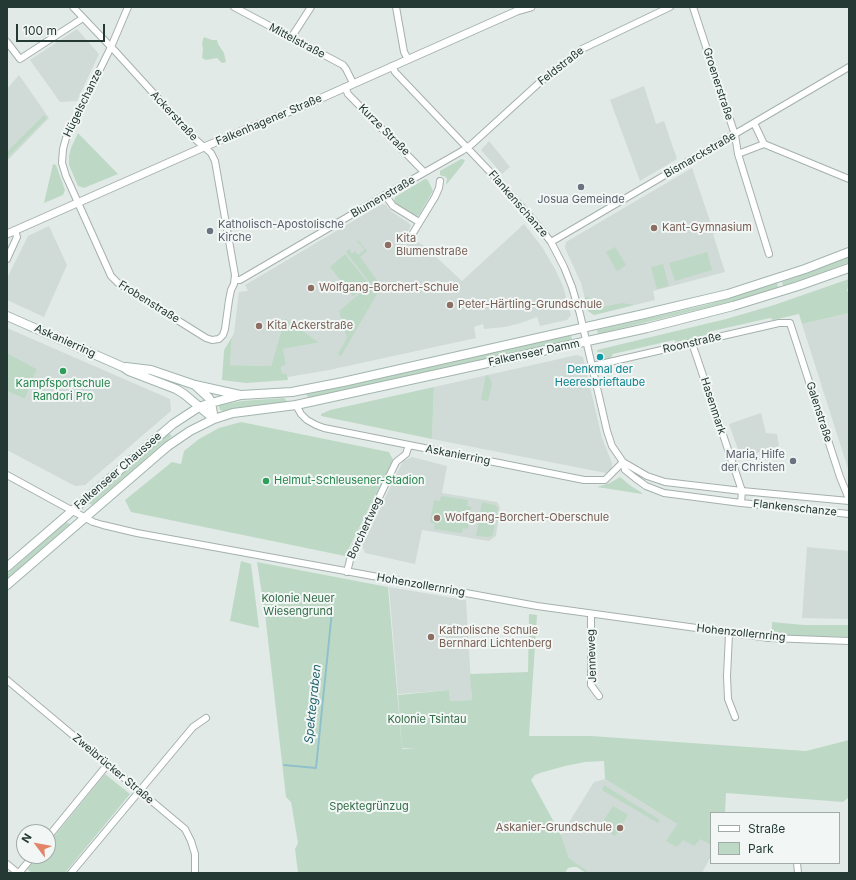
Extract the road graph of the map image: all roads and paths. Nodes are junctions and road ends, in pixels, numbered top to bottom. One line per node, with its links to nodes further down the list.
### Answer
1 (73, 7): 9 (street, Ackerstraße)
2 (128, 7): 12 (street, Hügelschanze)
3 (234, 7): 10 (street, Mittelstraße)
4 (311, 7): 10 (street)
5 (396, 7): 13 (street)
6 (531, 7): 13 (street, Falkenhagener Straße)
7 (670, 7): 22 (street, Feldstraße)
8 (692, 7): 19 (street, Groenerstraße)
9 (83, 18): 11 (street); 12 (street, Ackerstraße)
10 (291, 38): 16 (street, Mittelstraße)
11 (7, 43)
12 (111, 47): 21 (street, Ackerstraße); 28 (street, Hügelschanze)
13 (408, 59): 14 (street, Falkenhagener Straße)
14 (392, 66): 16 (street, Falkenhagener Straße); 22 (street, Flankenschanze)
15 (849, 67): 18 (street, Bismarckstraße)
16 (353, 83): 17 (street, Falkenhagener Straße)
17 (344, 87): 21 (street, Falkenhagener Straße); 24 (street, Kurze Straße)
18 (754, 124): 19 (street, Bismarckstraße); 20 (street)
19 (735, 135): 23 (street, Groenerstraße); 33 (street, Bismarckstraße)
20 (764, 144): 23 (street); 25 (street)
21 (204, 147): 28 (street, Falkenhagener Straße); 38 (street, Ackerstraße)
22 (468, 148): 24 (street, Blumenstraße); 33 (street, Flankenschanze)
23 (738, 154): 35 (street, Groenerstraße)
24 (424, 172): 27 (street, Blumenstraße)
25 (849, 180)
26 (440, 181): 29 (street)
27 (385, 195): 29 (street); 38 (street, Blumenstraße)
28 (78, 202): 30 (street, Falkenhagener Straße); 42 (street, Frobenstraße)
29 (419, 222): 32 (street)
30 (15, 230): 31 (street, Falkenhagener Straße); 36 (street)
31 (7, 234)
32 (410, 238)
33 (550, 242): 41 (street, Flankenschanze)
34 (849, 252): 41 (main road, Falkenseer Damm)
35 (769, 254)
36 (7, 259)
37 (849, 268): 43 (main road, Falkenseer Damm)
38 (235, 280): 42 (street, Ackerstraße)
39 (7, 316): 46 (main road, Askanierring)
40 (791, 325): 44 (street, Roonstraße); 62 (street, Galenstraße)
41 (583, 328): 43 (street, Flankenschanze); 48 (main road, Falkenseer Damm)
42 (219, 339)
43 (586, 341): 45 (street, Flankenschanze); 51 (main road, Falkenseer Damm)
44 (692, 343): 45 (street, Roonstraße); 61 (street, Hasenmark)
45 (592, 366): 57 (street, Flankenschanze)
46 (123, 367): 47 (main road, Askanierring); 52 (main road, Askanierring)
47 (195, 385): 49 (main road, Askanierring); 50 (main road, Askanierring)
48 (292, 392): 49 (main road, Falkenseer Damm); 51 (main road)
49 (241, 395): 50 (main road, Falkenseer Chaussee)
50 (211, 403): 52 (main road, Falkenseer Chaussee); 54 (main road)
51 (296, 405): 54 (main road, Falkenseer Damm); 56 (street, Askanierring)
52 (200, 407): 53 (main road, Falkenseer Chaussee); 54 (main road, Askanierring)
53 (182, 418): 55 (main road); 64 (main road, Falkenseer Chaussee)
54 (214, 419): 55 (main road, Falkenseer Chaussee)
55 (190, 431): 66 (main road, Falkenseer Chaussee)
56 (409, 445): 57 (street, Askanierring); 68 (street, Borchertweg)
57 (623, 462): 59 (street, Flankenschanze); 60 (street, Flankenschanze)
58 (7, 475): 64 (street, Hohenzollernring)
59 (657, 480): 60 (street); 61 (street, Flankenschanze)
60 (655, 490): 63 (street, Flankenschanze)
61 (742, 491): 62 (street, Flankenschanze); 63 (street, Flankenschanze)
62 (849, 500)
63 (741, 503): 65 (street, Flankenschanze)
64 (73, 510): 66 (street, Hohenzollernring); 67 (main road, Falkenseer Chaussee)
65 (849, 514)
66 (86, 517): 68 (street, Hohenzollernring); 69 (main road, Falkenseer Chaussee)
67 (7, 567)
68 (347, 572): 70 (street, Hohenzollernring)
69 (7, 585)
70 (591, 614): 71 (street, Hohenzollernring); 74 (street, Jenneweg)
71 (729, 634): 72 (street, Hohenzollernring); 75 (street)
72 (849, 641)
73 (7, 680): 77 (street, Zweibrücker Straße)
74 (599, 696)
75 (735, 717)
76 (206, 718): 78 (street)
77 (107, 765): 78 (street, Zweibrücker Straße); 79 (street)
78 (139, 792): 83 (street); 84 (street, Zweibrücker Straße)
79 (56, 827)
80 (7, 864): 82 (street)
81 (26, 864): 82 (street)
82 (18, 873)
83 (71, 873)
84 (195, 873)

